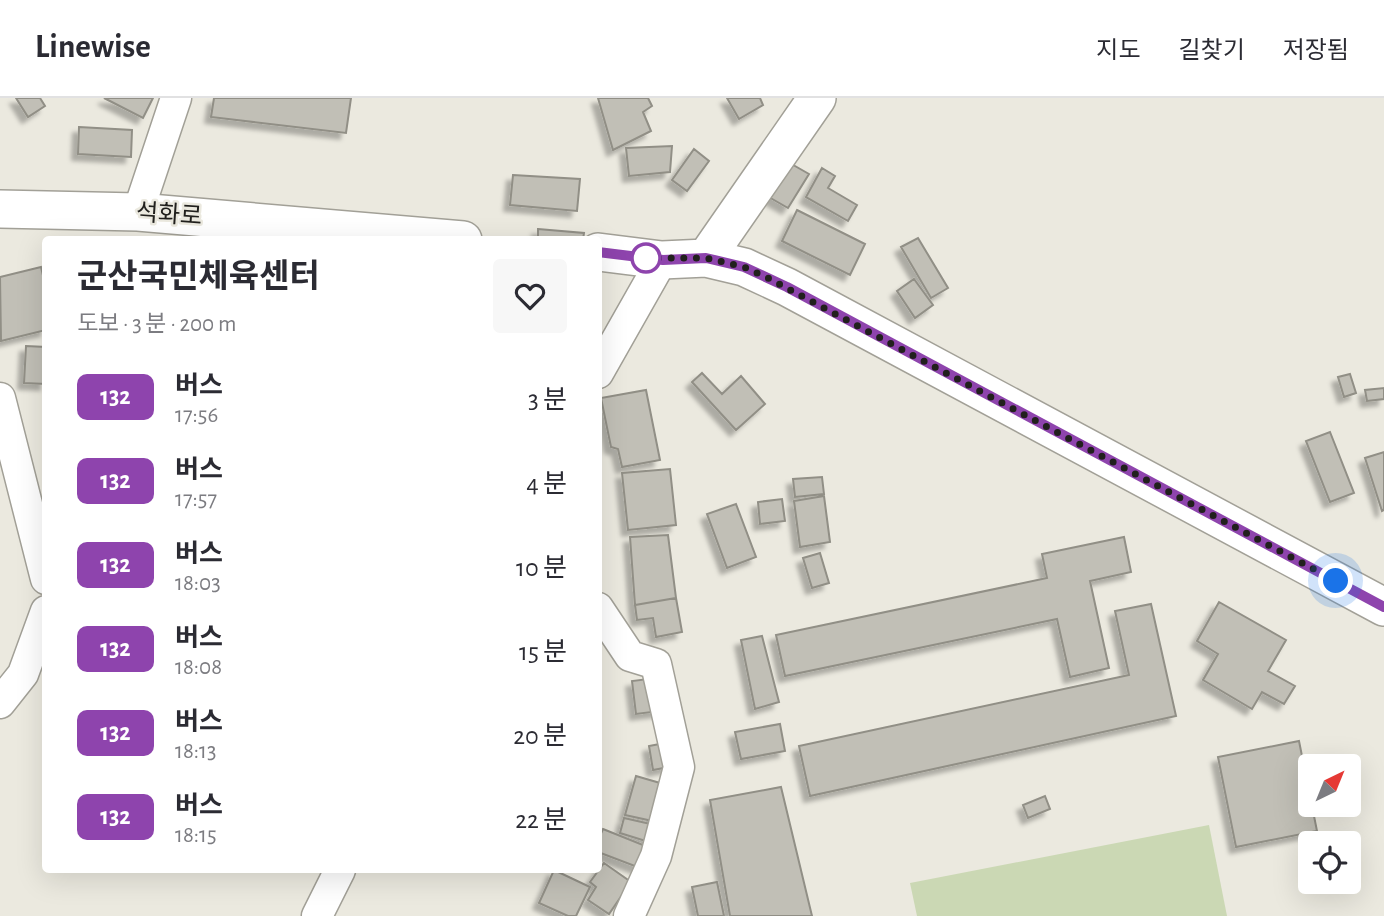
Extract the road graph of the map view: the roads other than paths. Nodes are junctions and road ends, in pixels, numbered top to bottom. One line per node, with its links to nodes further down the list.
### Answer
1 (176, 98): 4 (street)
2 (817, 98): 7 (street)
3 (0, 209): 4 (street, 석화로)
4 (138, 212): 5 (street, 석화로)
5 (417, 236)
6 (602, 252): 8 (street)
7 (706, 258): 8 (street); 12 (street)
8 (663, 260): 9 (street)
9 (602, 366)
10 (0, 398): 11 (street)
11 (42, 563)
12 (1384, 607)
13 (602, 614): 18 (street)
14 (42, 622): 15 (street)
15 (0, 703)
16 (338, 873): 17 (street)
17 (317, 916)
18 (629, 916)

